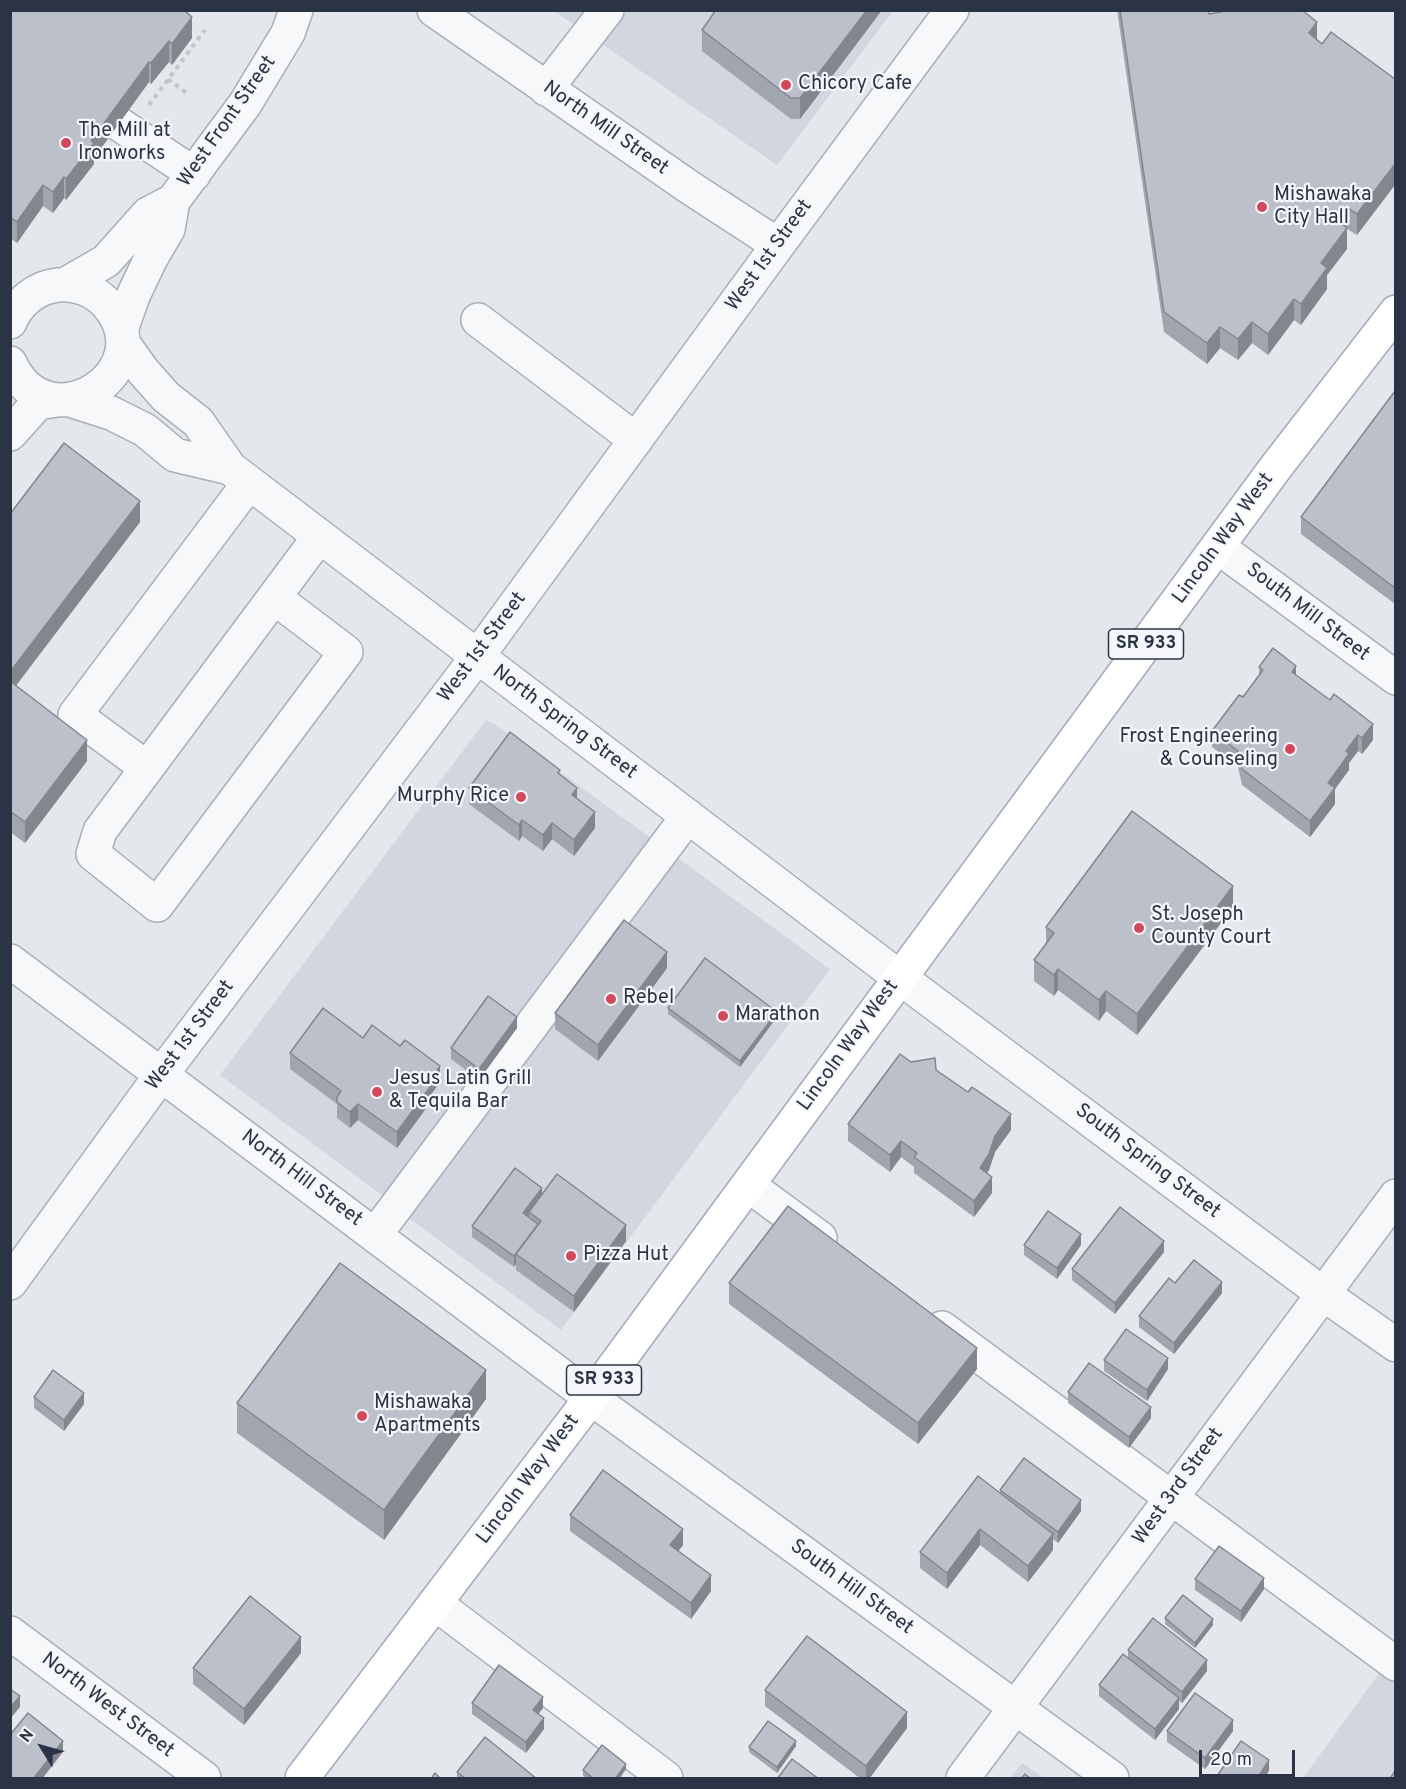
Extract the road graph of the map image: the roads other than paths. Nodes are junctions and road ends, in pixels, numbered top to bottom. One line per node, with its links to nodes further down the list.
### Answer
1 (296, 10): 7 (street, West Front Street)
2 (434, 10): 5 (street, North Mill Street)
3 (607, 10): 5 (street)
4 (949, 12): 9 (street, West 1st Street)
5 (546, 89): 9 (street, North Mill Street)
6 (124, 128): 7 (street)
7 (194, 174): 8 (street, West Front Street)
8 (173, 201): 10 (street, West Front Street); 14 (street, West Front Street)
9 (778, 245): 18 (street, West 1st Street)
10 (66, 284): 12 (street); 14 (street, North Spring Street)
11 (478, 320): 18 (street)
12 (10, 322)
13 (1390, 330): 21 (main road, Lincoln Way West / SR 933)
14 (122, 336): 16 (street, West Front Street); 19 (street, North Spring Street)
15 (10, 363): 16 (street, North Spring Street)
16 (64, 400): 17 (street); 19 (street, North Spring Street)
17 (10, 434)
18 (636, 440): 23 (street, West 1st Street)
19 (240, 476): 20 (street, North Spring Street); 25 (street)
20 (319, 537): 22 (street); 23 (street, North Spring Street)
21 (1218, 547): 24 (street, South Mill Street); 28 (main road, Lincoln Way West / SR 933)
22 (275, 598): 25 (street); 25 (street)
23 (477, 657): 26 (street, North Spring Street); 29 (street, West 1st Street)
24 (1395, 678)
25 (147, 768)
26 (688, 816): 28 (street, North Spring Street); 32 (street)
27 (10, 961): 29 (street, North Hill Street)
28 (899, 977): 30 (main road, Lincoln Way West / SR 933); 35 (street, South Spring Street)
29 (161, 1075): 32 (street, North Hill Street); 34 (street, West 1st Street)
30 (748, 1185): 33 (street); 38 (main road, Lincoln Way West / SR 933)
31 (1395, 1196): 35 (street, West 3rd Street)
32 (375, 1235): 38 (street, North Hill Street)
33 (840, 1253)
34 (10, 1282)
35 (1322, 1293): 37 (street, South Spring Street); 39 (street, West 3rd Street)
36 (914, 1308): 39 (street)
37 (1395, 1345)
38 (591, 1398): 40 (main road, Lincoln Way West / SR 933); 43 (street, South Hill Street)
39 (1171, 1497): 42 (street); 43 (street, West 3rd Street)
40 (436, 1604): 45 (main road, Lincoln Way West / SR 933); 46 (street)
41 (10, 1633): 44 (street, North West Street)
42 (1395, 1664)
43 (1015, 1708): 47 (street, West 3rd Street); 48 (street, South Hill Street)
44 (204, 1779)
45 (303, 1779)
46 (666, 1779)
47 (963, 1779)
48 (1112, 1779)

